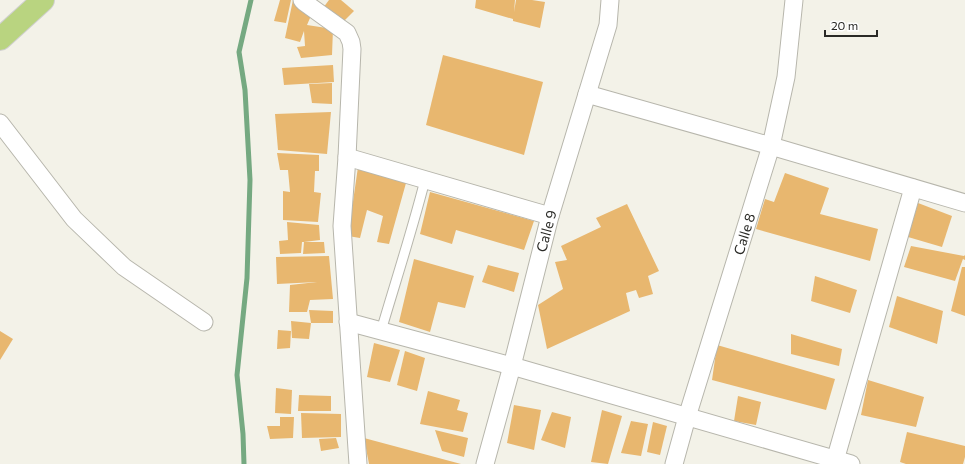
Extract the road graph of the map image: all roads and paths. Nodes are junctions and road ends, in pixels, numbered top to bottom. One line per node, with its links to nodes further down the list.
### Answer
1 (44, 0): 5 (main road)
2 (302, 0): 9 (street)
3 (610, 0): 6 (street, Calle 9)
4 (794, 0): 8 (street, Calle 8)
5 (0, 39)
6 (587, 94): 8 (street); 13 (street, Calle 9)
7 (0, 123): 14 (street)
8 (771, 146): 11 (street); 18 (street, Calle 8)
9 (347, 157): 10 (street); 15 (street)
10 (425, 180): 13 (street); 16 (lane)
11 (913, 188): 12 (street); 19 (street)
12 (965, 203)
13 (550, 216): 17 (street, Calle 9)
14 (204, 322)
15 (348, 322): 16 (street); 20 (street)
16 (381, 331): 17 (street)
17 (512, 366): 18 (street); 21 (street, Calle 9)
18 (687, 417): 19 (street); 22 (street, Calle 8)
19 (834, 462): 23 (street)
20 (358, 464)
21 (485, 464)
22 (674, 464)
23 (851, 464)

